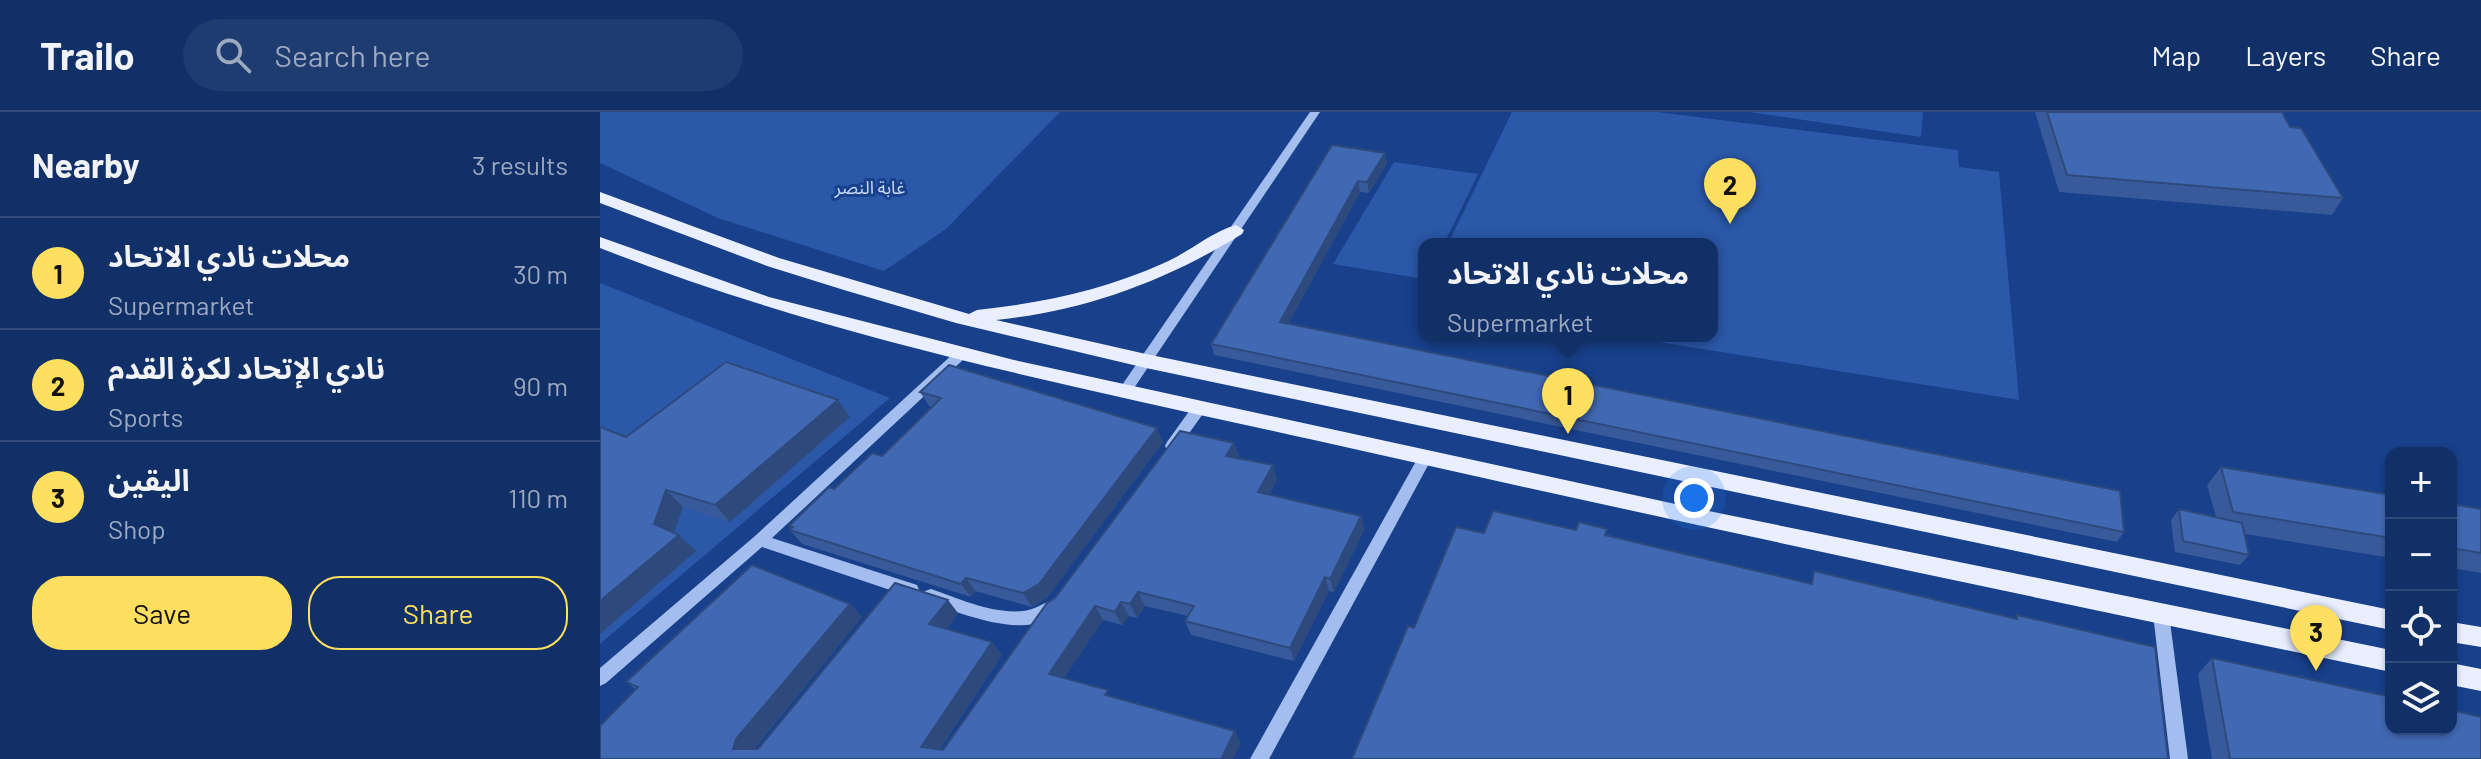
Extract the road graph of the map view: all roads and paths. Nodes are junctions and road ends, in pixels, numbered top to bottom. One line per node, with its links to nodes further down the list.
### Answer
1 (1315, 112): 3 (street)
2 (600, 197): 5 (main road)
3 (1236, 230): 5 (main road); 7 (street)
4 (600, 242): 6 (main road)
5 (956, 317): 7 (main road)
6 (960, 355): 8 (main road); 12 (street)
7 (1146, 361): 8 (street); 16 (main road)
8 (1125, 391): 9 (main road)
9 (1200, 407): 10 (street); 11 (main road)
10 (1164, 457)
11 (1425, 458): 15 (main road); 24 (street)
12 (760, 540): 14 (street); 22 (street)
13 (1064, 593): 14 (street)
14 (1045, 612): 18 (street)
15 (2161, 614): 20 (main road); 25 (street)
16 (2385, 619)
17 (2457, 633): 19 (main road)
18 (1027, 637)
19 (2481, 637)
20 (2385, 660)
21 (2457, 675): 23 (main road)
22 (600, 678)
23 (2481, 680)
24 (1259, 759)
25 (2179, 759)

